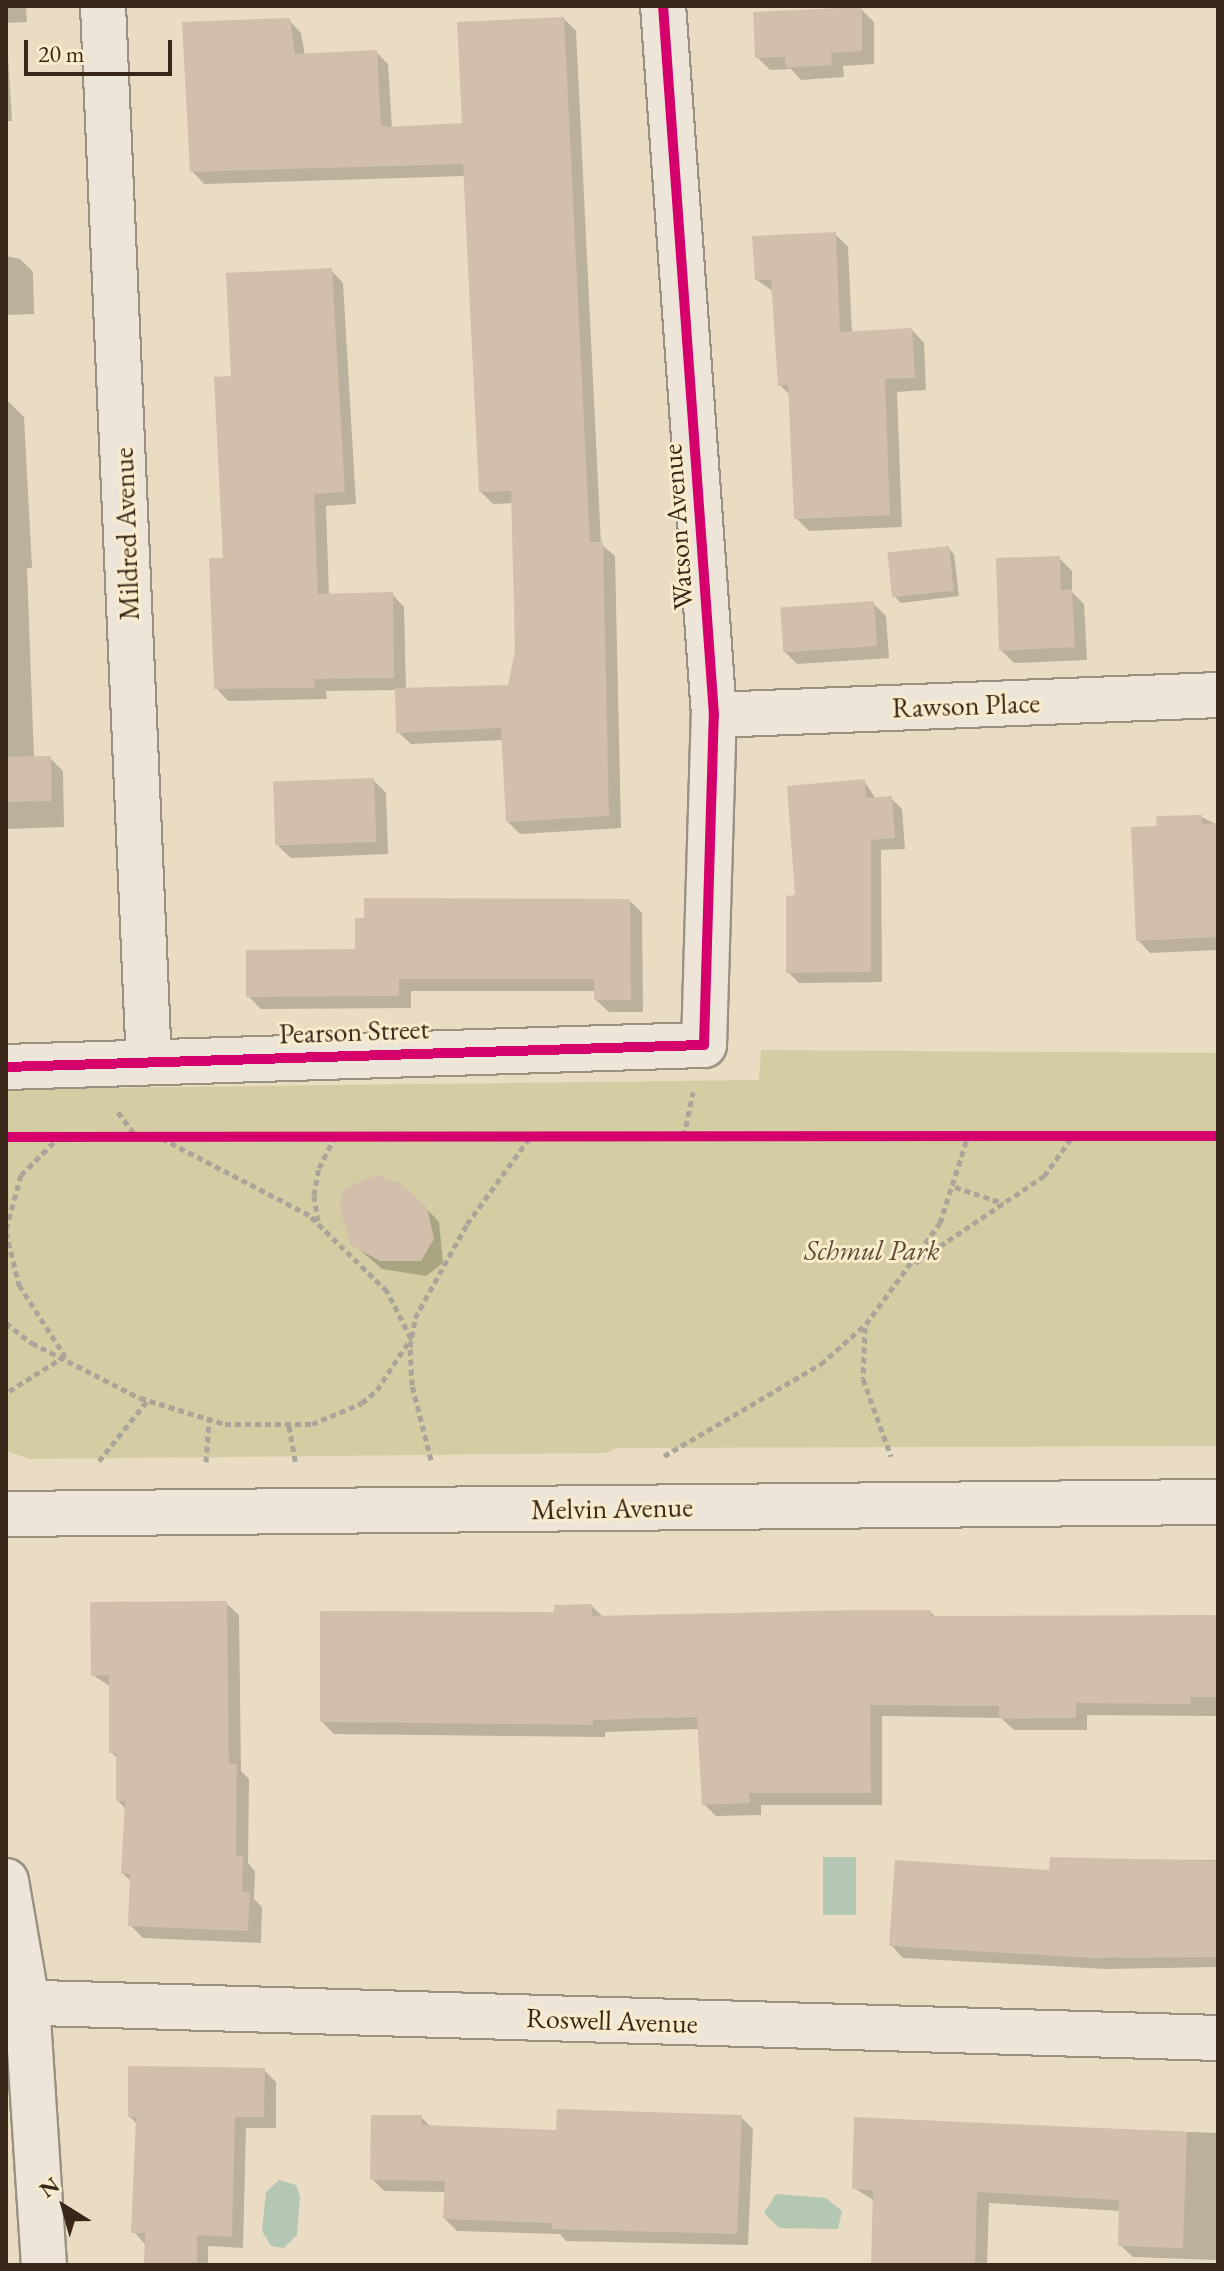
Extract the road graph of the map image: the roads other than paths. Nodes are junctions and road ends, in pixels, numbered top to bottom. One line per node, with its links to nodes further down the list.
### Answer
1 (103, 6): 5 (street, Mildred Avenue)
2 (663, 6): 4 (street, Watson Avenue)
3 (1218, 695): 4 (street, Rawson Place)
4 (714, 715): 6 (street, Watson Avenue)
5 (149, 1062): 6 (street, Pearson Street); 7 (street, Pearson Street)
6 (700, 1062)
7 (6, 1067)
8 (1218, 1502): 9 (street, Melvin Avenue)
9 (6, 1514)
10 (6, 1881): 11 (street)
11 (16, 2002): 12 (street, Roswell Avenue); 13 (street)
12 (1218, 2038)
13 (44, 2265)

